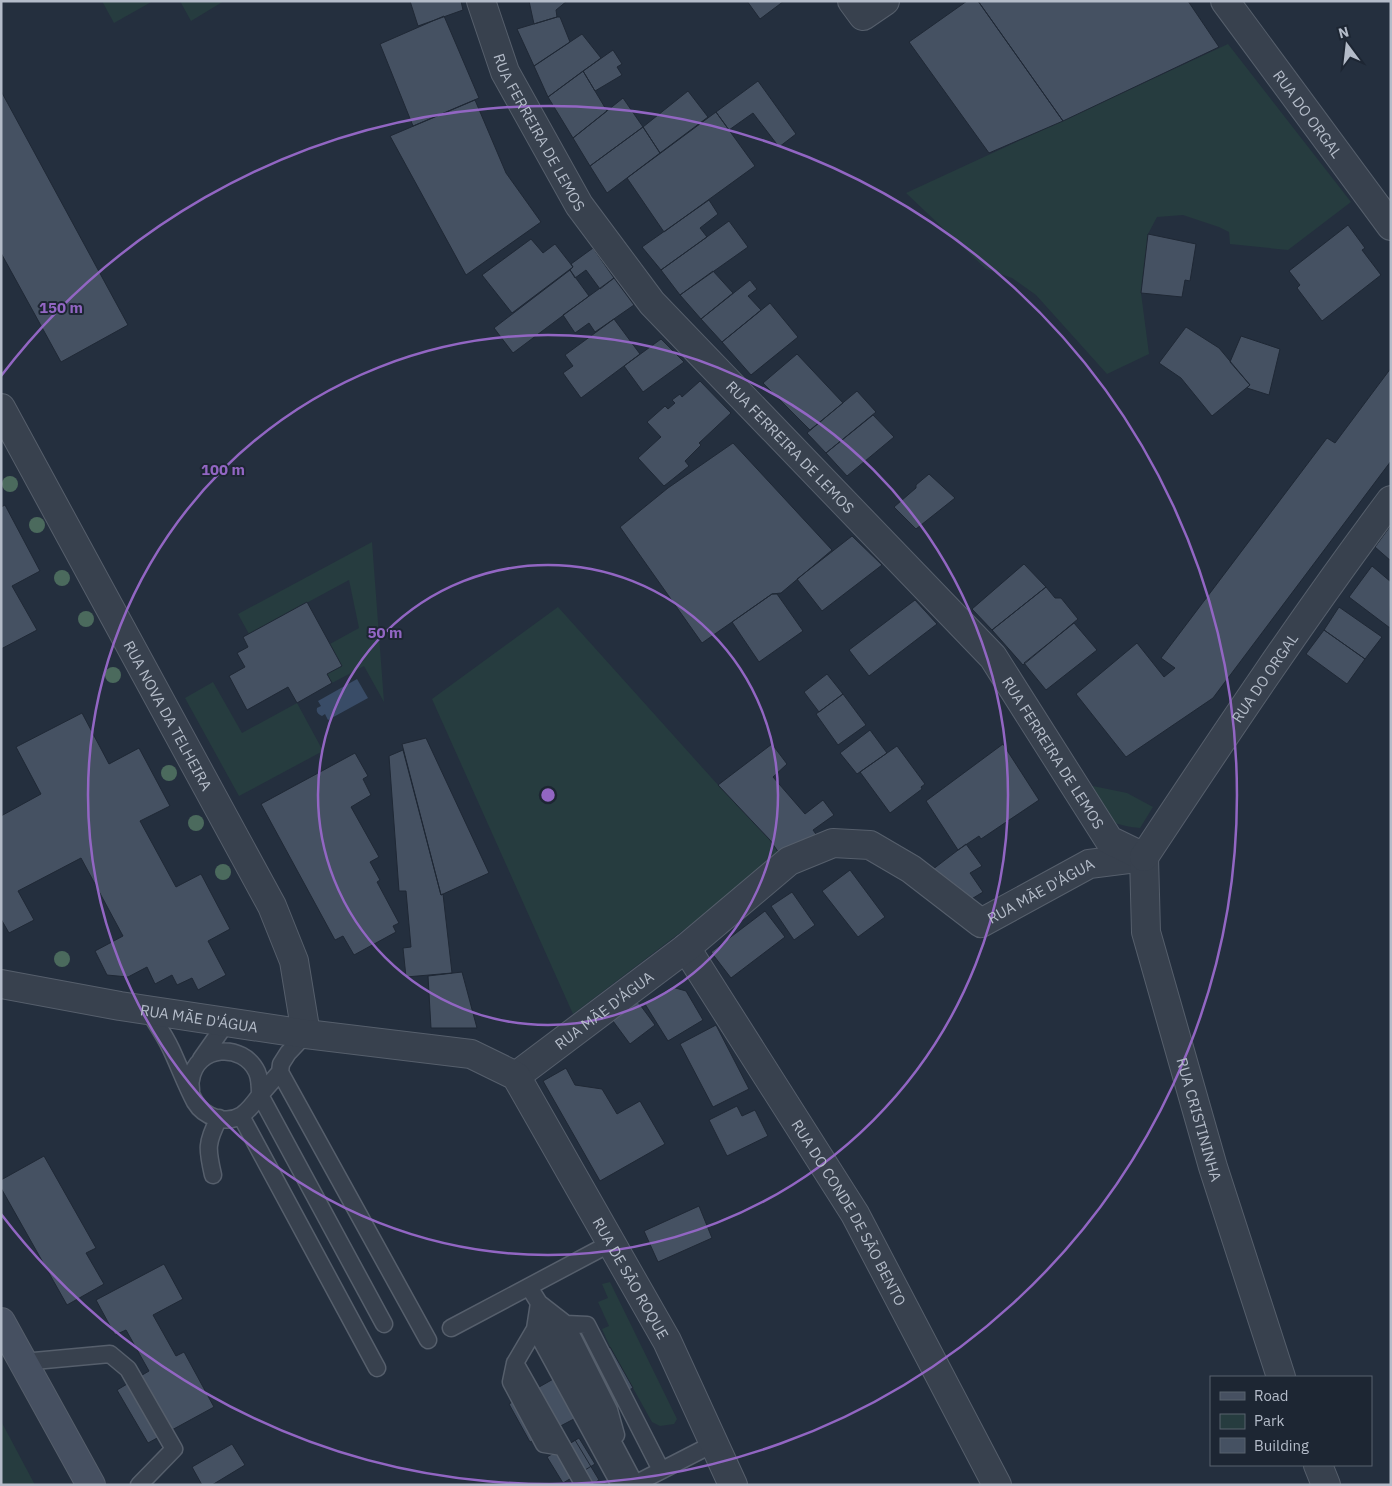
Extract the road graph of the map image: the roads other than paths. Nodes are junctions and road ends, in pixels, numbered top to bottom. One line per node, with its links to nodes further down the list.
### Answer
1 (481, 1): 8 (street, RUA FERREIRA DE LEMOS)
2 (852, 1): 3 (street)
3 (885, 1)
4 (1225, 1): 5 (street, RUA DO ORGAL)
5 (1391, 226)
6 (1, 408): 13 (street, RUA NOVA DA TELHEIRA)
7 (1391, 500): 8 (street, RUA DO ORGAL)
8 (1144, 857): 9 (street, RUA MÃE D'ÁGUA); 34 (street, RUA CRISTININHA)
9 (686, 948): 17 (street, RUA MÃE D'ÁGUA); 46 (street, RUA DO CONDE DE SÃO BENTO)
10 (1, 984): 11 (street, RUA MÃE D'ÁGUA)
11 (148, 1010): 12 (street, RUA MÃE D'ÁGUA); 18 (lane)
12 (227, 1022): 13 (street, RUA MÃE D'ÁGUA); 14 (lane); 15 (lane)
13 (306, 1034): 16 (lane); 17 (street, RUA MÃE D'ÁGUA)
14 (243, 1056): 15 (lane); 19 (lane)
15 (201, 1060): 18 (lane)
16 (280, 1072): 19 (lane); 31 (lane)
17 (516, 1076): 23 (street, RUA DE SÃO ROQUE)
18 (191, 1092): 21 (lane)
19 (260, 1095): 20 (lane); 27 (lane)
20 (241, 1116): 21 (lane); 33 (lane)
21 (219, 1118): 22 (lane)
22 (214, 1175)
23 (611, 1243): 24 (lane); 35 (street, RUA DE SÃO ROQUE)
24 (529, 1287): 25 (lane); 29 (lane)
25 (538, 1303): 28 (lane); 30 (lane); 37 (lane)
26 (1, 1322): 32 (main road)
27 (384, 1324)
28 (566, 1324): 36 (lane); 37 (lane)
29 (451, 1328)
30 (535, 1329): 43 (lane); 44 (lane)
31 (428, 1340)
32 (23, 1362): 41 (main road); 42 (lane)
33 (378, 1368)
34 (1281, 1376)
35 (715, 1443): 39 (lane); 45 (street, RUA DE SÃO ROQUE)
36 (652, 1452): 39 (lane); 40 (lane)
37 (622, 1461): 40 (lane)
38 (1318, 1466): 47 (street)
39 (661, 1470): 40 (lane)
40 (634, 1484)
41 (91, 1485)
42 (139, 1485)
43 (584, 1485)
44 (620, 1485)
45 (734, 1485)
46 (998, 1485)
47 (1326, 1485)

